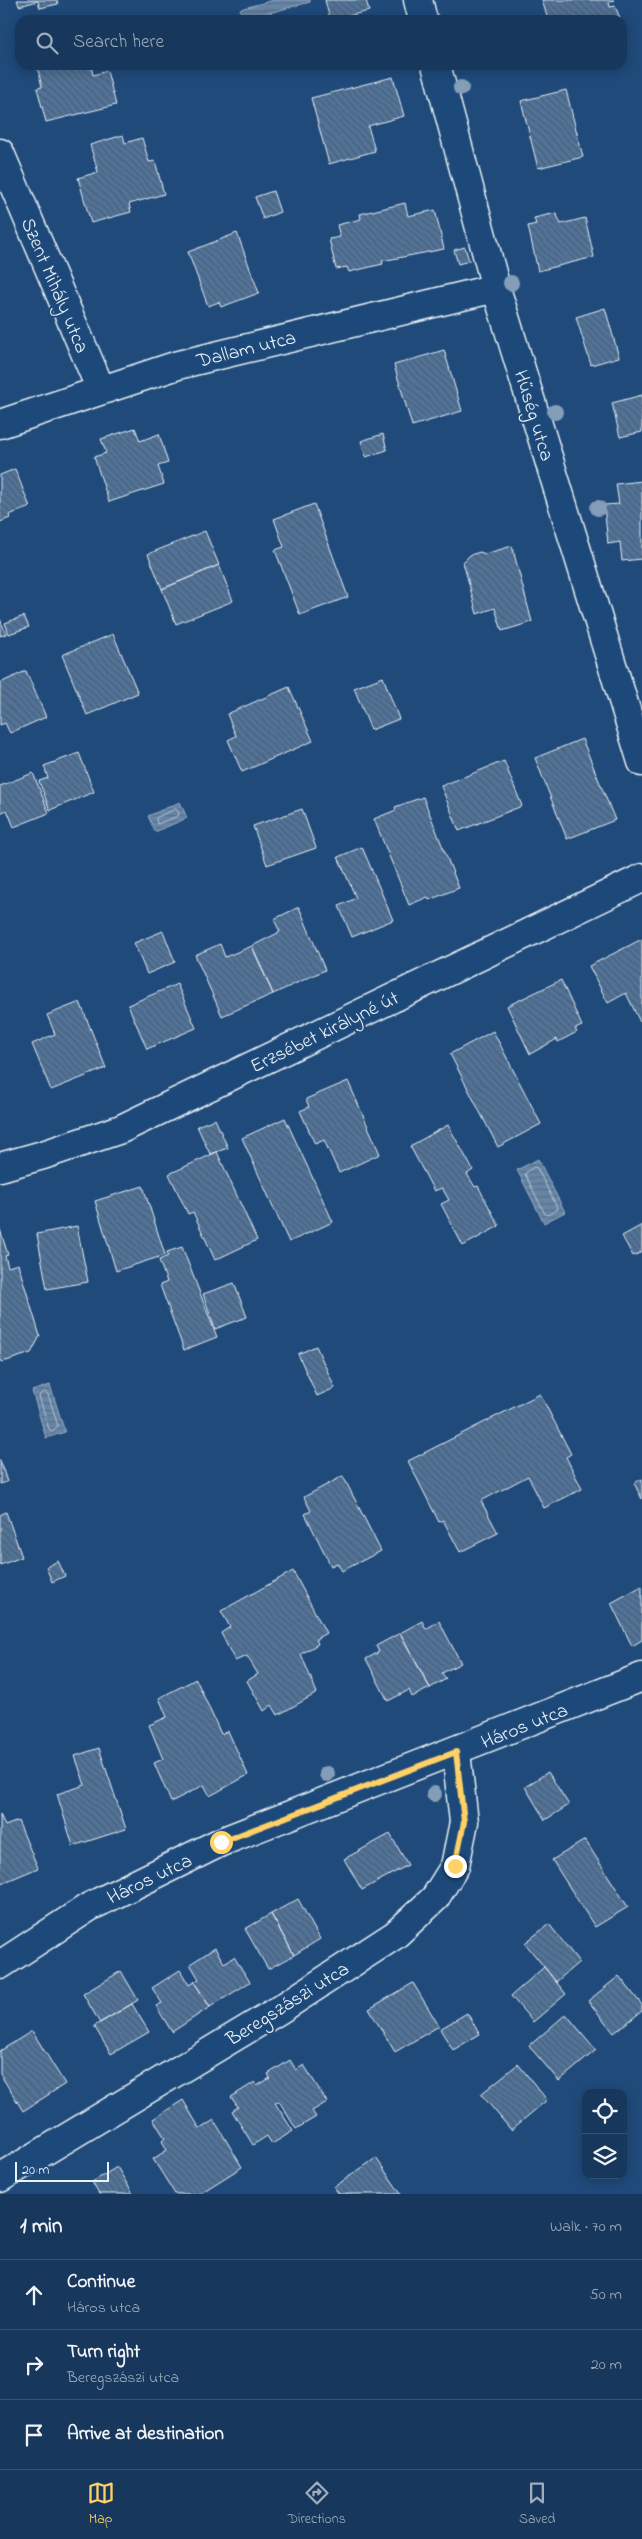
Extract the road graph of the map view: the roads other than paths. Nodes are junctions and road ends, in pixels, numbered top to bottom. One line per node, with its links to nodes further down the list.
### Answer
1 (418, 0): 2 (street)
2 (422, 15)
3 (437, 70): 5 (street, Hűség utca)
4 (0, 153): 6 (street, Szent Mihály utca)
5 (496, 288): 6 (street, Dallam utca); 8 (street, Hűség utca)
6 (100, 390): 7 (street, Dallam utca)
7 (0, 424)
8 (642, 762)
9 (642, 878): 10 (street, Erzsébet királyné út)
10 (0, 1167)
11 (642, 1678): 12 (street, Háros utca)
12 (456, 1752): 13 (street, Háros utca); 14 (street, Beregszászi utca)
13 (0, 1964)
14 (0, 2178)

